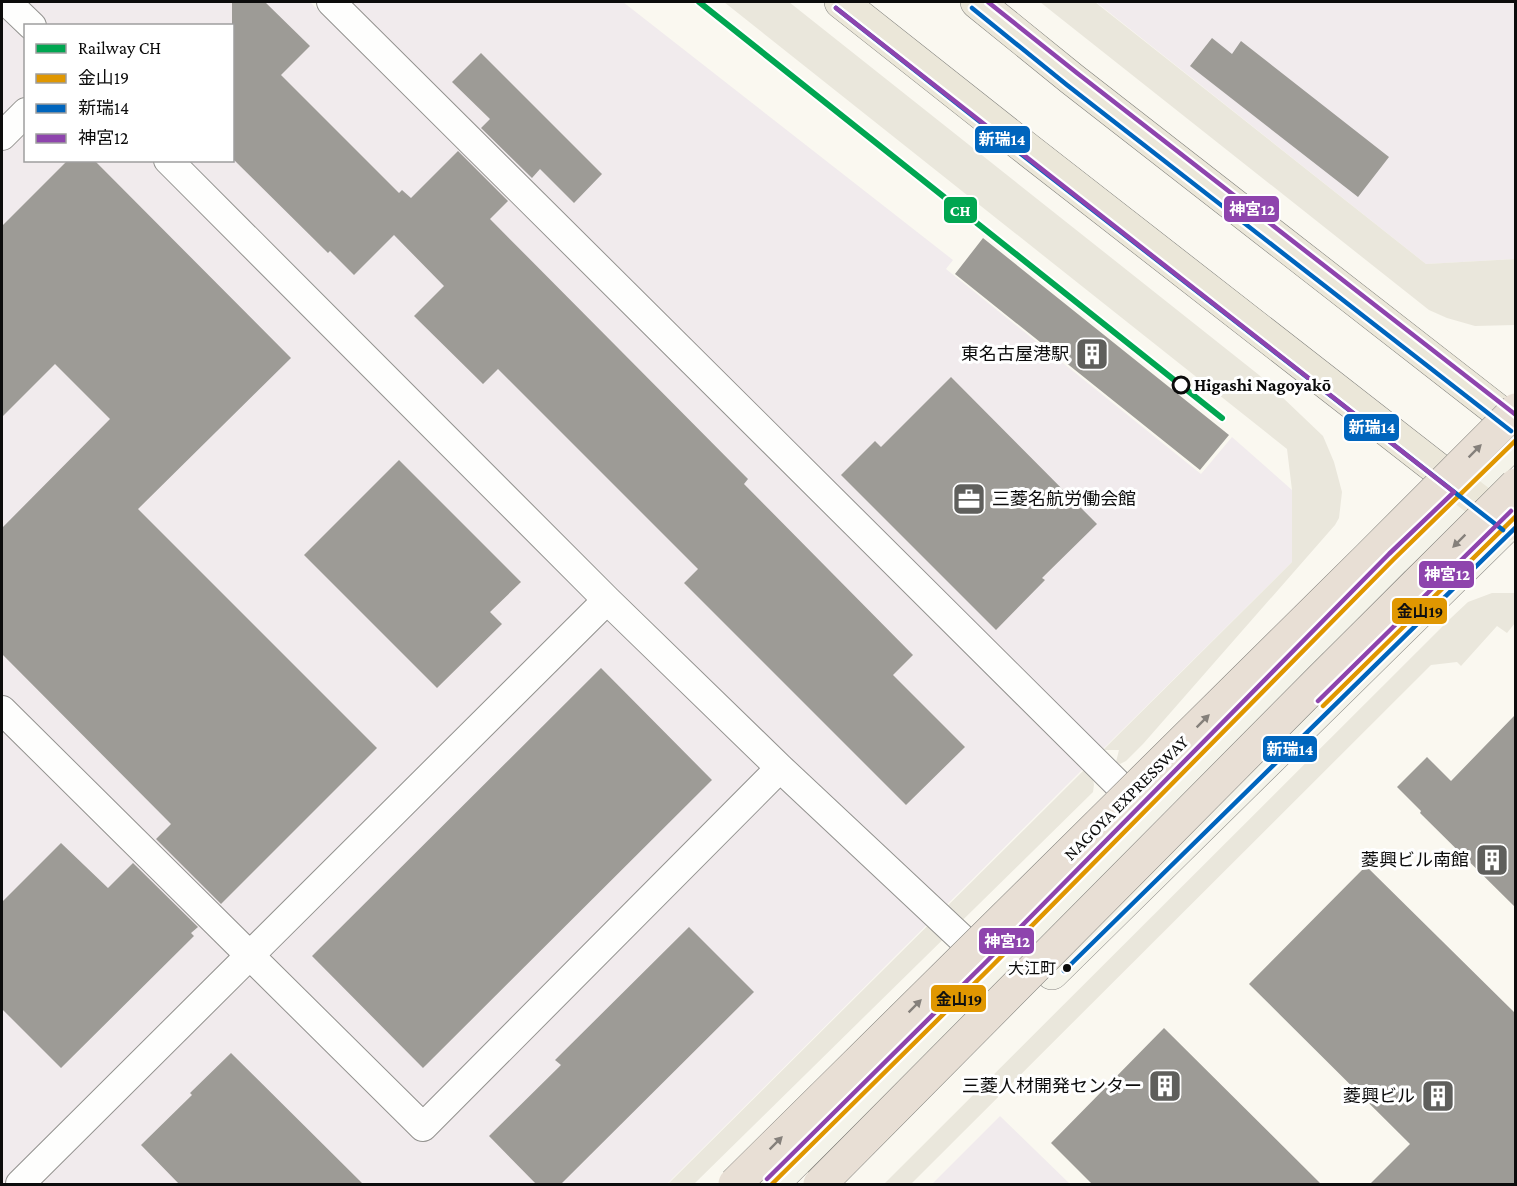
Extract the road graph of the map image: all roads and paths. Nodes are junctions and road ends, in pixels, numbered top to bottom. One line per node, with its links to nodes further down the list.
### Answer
1 (7, 2): 5 (lane)
2 (331, 2): 18 (lane)
3 (841, 2): 13 (main road)
4 (977, 2): 10 (main road)
5 (30, 24)
6 (24, 114): 7 (lane)
7 (2, 136)
8 (170, 162): 15 (lane)
9 (1515, 410): 22 (highway, NAGOYA EXPRESSWAY, one-way to 9, bridge)
10 (1515, 425)
11 (1515, 440): 13 (main road)
12 (1515, 485): 24 (highway, one-way to 24, bridge)
13 (1465, 491): 14 (main road); 18 (main road)
14 (1512, 520): 25 (main road)
15 (607, 600): 17 (lane); 19 (lane)
16 (2, 710): 19 (lane)
17 (780, 768): 19 (lane); 20 (lane)
18 (1145, 811): 20 (main road)
19 (250, 956): 21 (lane)
20 (992, 966): 23 (main road)
21 (20, 1185)
22 (735, 1185)
23 (772, 1185)
24 (820, 1185)
25 (834, 1185)

